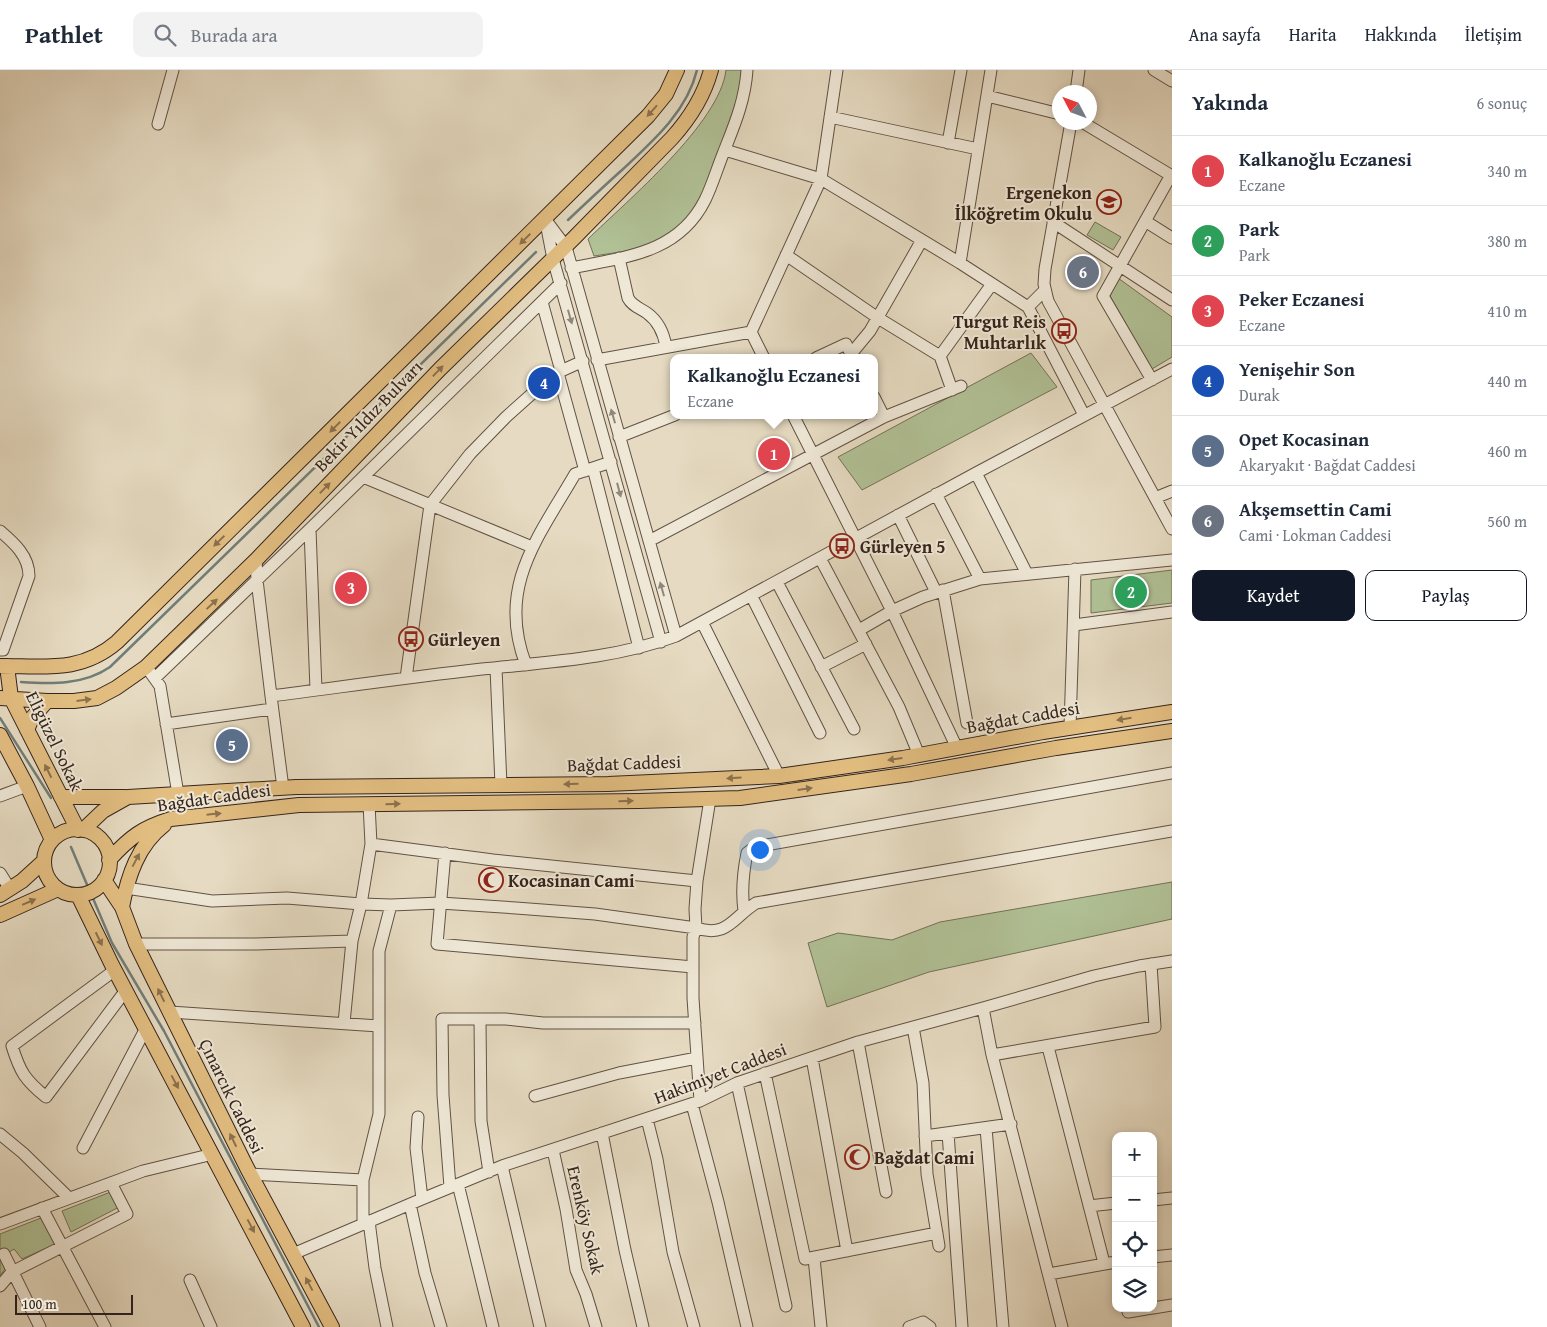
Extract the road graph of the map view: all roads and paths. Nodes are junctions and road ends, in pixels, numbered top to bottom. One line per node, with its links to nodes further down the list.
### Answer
1 (173, 70): 15 (street)
2 (677, 70): 23 (main road, Bekir Yıldız Bulvarı, one-way to 23)
3 (711, 70): 28 (main road, Bekir Yıldız Bulvarı)
4 (747, 70): 20 (street)
5 (837, 70): 14 (street)
6 (961, 70): 18 (street)
7 (991, 70): 12 (street)
8 (1079, 70): 11 (street)
9 (1156, 71): 10 (street)
10 (1172, 81)
11 (1077, 85)
12 (987, 96): 13 (street); 19 (street)
13 (1052, 112)
14 (830, 117): 18 (street); 22 (street)
15 (158, 124)
16 (1070, 130): 25 (street)
17 (1095, 130): 21 (street)
18 (948, 143): 19 (street)
19 (978, 149): 32 (street)
20 (725, 150): 22 (street); 31 (street)
21 (1171, 175): 24 (street)
22 (821, 179): 27 (street); 29 (street)
23 (545, 219): 28 (street); 30 (street); 98 (main road, Bekir Yıldız Bulvarı, one-way to 98)
24 (1145, 221): 26 (street); 33 (street)
25 (1053, 222): 33 (street); 37 (street)
26 (1172, 238)
27 (922, 240): 32 (street); 41 (street)
28 (566, 247): 30 (main road, Bekir Yıldız Bulvarı); 34 (street)
29 (786, 255): 41 (street); 42 (street)
30 (554, 258): 35 (street); 78 (main road, Bekir Yıldız Bulvarı, one-way to 30)
31 (619, 258): 34 (street); 43 (street)
32 (960, 263): 36 (street)
33 (1120, 265): 38 (street); 53 (street)
34 (571, 268): 49 (street)
35 (561, 283): 39 (street); 50 (street, one-way to 50)
36 (992, 284): 40 (street); 48 (street)
37 (1045, 290): 40 (street); 55 (street)
38 (1172, 300)
39 (542, 302): 52 (street); 65 (street)
40 (1028, 306): 56 (street)
41 (878, 318): 47 (street); 48 (street)
42 (751, 332): 43 (street); 44 (street)
43 (666, 347): 49 (street)
44 (762, 354)
45 (825, 354): 46 (street)
46 (851, 354)
47 (853, 354)
48 (940, 356): 58 (street)
49 (597, 360): 60 (street, one-way to 49)
50 (583, 361): 52 (street); 62 (street)
51 (1172, 369): 53 (street)
52 (560, 372): 63 (street); 69 (street)
53 (1152, 380): 55 (street)
54 (878, 405): 58 (street)
55 (1103, 405): 56 (street); 68 (street)
56 (1084, 415): 64 (street)
57 (670, 417): 60 (street)
58 (884, 417): 61 (street)
59 (795, 419): 61 (street)
60 (619, 437): 75 (street)
61 (812, 454): 74 (street); 75 (street)
62 (612, 462): 63 (street); 93 (street, one-way to 93)
63 (589, 469): 76 (street); 95 (street)
64 (976, 473): 67 (street); 81 (street)
65 (363, 477): 69 (street); 71 (street)
66 (1172, 491): 68 (street)
67 (936, 494): 70 (street); 82 (street)
68 (1154, 498): 72 (street)
69 (430, 505): 76 (street); 102 (street)
70 (898, 515): 74 (street); 85 (street)
71 (310, 529): 83 (street); 103 (street)
72 (1172, 529)
73 (0, 531): 96 (street)
74 (854, 539): 77 (street); 87 (street)
75 (649, 541): 92 (street, one-way to 75)
76 (532, 547): 97 (street)
77 (820, 558): 84 (street); 91 (street)
78 (256, 560): 83 (street); 101 (main road, Bekir Yıldız Bulvarı, one-way to 78)
79 (1172, 560): 80 (street)
80 (1075, 569): 81 (street); 90 (street)
81 (1027, 574): 82 (street)
82 (980, 579): 85 (street)
83 (257, 580): 101 (street); 104 (street)
84 (777, 582): 86 (street); 99 (street)
85 (939, 591): 87 (street); 109 (street)
86 (751, 596): 89 (street); 115 (street)
87 (892, 611): 91 (street); 117 (street)
88 (1172, 612): 90 (street)
89 (702, 622): 92 (street); 120 (street)
90 (1074, 625): 111 (street)
91 (859, 630): 94 (street)
92 (676, 636): 93 (street)
93 (661, 642): 95 (street)
94 (866, 644): 99 (street); 118 (street)
95 (639, 648): 97 (street)
96 (1, 650): 98 (street)
97 (526, 664): 100 (street)
98 (4, 666): 105 (main road, Eligüzel Sokak)
99 (821, 667): 112 (street)
100 (496, 668): 102 (street); 121 (street)
101 (150, 672): 106 (main road, Bekir Yıldız Bulvarı, one-way to 101); 110 (street)
102 (406, 678): 103 (street)
103 (316, 690): 104 (street)
104 (271, 696): 107 (street)
105 (6, 698): 106 (main road, Bekir Yıldız Bulvarı); 113 (main road, Eligüzel Sokak)
106 (47, 701): 113 (main road)
107 (272, 709): 110 (street); 123 (street)
108 (1172, 712): 111 (main road, Bağdat Caddesi, one-way to 111)
109 (967, 723)
110 (166, 724): 124 (street)
111 (1070, 728): 117 (main road, Bağdat Caddesi)
112 (854, 729)
113 (27, 730): 127 (main road, Eligüzel Sokak, one-way to 113)
114 (1172, 731): 128 (main road, Bağdat Caddesi, one-way to 114)
115 (820, 733)
116 (0, 736): 122 (main road)
117 (957, 748): 118 (main road, Bağdat Caddesi)
118 (919, 755): 120 (main road, Bağdat Caddesi, one-way to 120)
119 (1172, 774): 149 (street)
120 (779, 776): 121 (main road, Bağdat Caddesi, one-way to 121)
121 (501, 785): 123 (main road, Bağdat Caddesi)
122 (27, 786): 125 (street); 133 (main road)
123 (283, 788): 124 (main road, Bağdat Caddesi)
124 (178, 794): 126 (main road, Bağdat Caddesi)
125 (0, 796)
126 (128, 797): 127 (main road); 131 (main road, Bağdat Caddesi)
127 (61, 798): 131 (main road, Eligüzel Sokak)
128 (710, 799): 129 (main road, Bağdat Caddesi, one-way to 128); 140 (street)
129 (368, 804): 130 (main road, Bağdat Caddesi, one-way to 129); 134 (street)
130 (171, 819): 136 (main road, Bağdat Caddesi); 141 (main road, one-way to 130)
131 (80, 830): 133 (main road); 136 (main road)
132 (1172, 831): 149 (street)
133 (52, 840): 137 (main road)
134 (370, 844): 135 (street); 146 (street)
135 (445, 853): 140 (street); 145 (street)
136 (109, 860): 139 (main road)
137 (44, 861): 142 (main road); 143 (main road)
138 (0, 873): 143 (street)
139 (104, 880): 144 (main road); 148 (main road, Çınarcık Caddesi)
140 (697, 881): 151 (street)
141 (126, 888): 146 (street); 148 (main road)
142 (58, 889): 144 (main road); 150 (main road, one-way to 142)
143 (5, 892)
144 (78, 895): 157 (main road, one-way to 157)
145 (440, 903): 147 (street); 151 (street); 156 (street)
146 (361, 904): 147 (street); 152 (street)
147 (391, 905): 164 (street)
148 (122, 906): 153 (main road, Çınarcık Caddesi)
149 (744, 911): 151 (street)
150 (0, 915)
151 (696, 928): 156 (street)
152 (352, 941): 153 (street); 162 (street)
153 (136, 944): 160 (main road, Çınarcık Caddesi, one-way to 153)
154 (1172, 961): 155 (street, Hakimiyet Caddesi)
155 (1151, 964): 159 (street, Hakimiyet Caddesi); 168 (street)
156 (693, 967): 163 (street)
157 (115, 970): 158 (main road); 158 (street)
158 (126, 990): 166 (main road)
159 (983, 1008): 165 (street, Hakimiyet Caddesi); 169 (street)
160 (170, 1012): 162 (street); 189 (main road, Çınarcık Caddesi, one-way to 160)
161 (480, 1019): 163 (street); 188 (street); 192 (street)
162 (344, 1023): 164 (street)
163 (695, 1023): 170 (street)
164 (379, 1026): 190 (street)
165 (913, 1027): 167 (street, Hakimiyet Caddesi); 183 (street)
166 (146, 1028): 184 (street); 186 (main road, one-way to 186)
167 (858, 1042): 171 (street, Hakimiyet Caddesi); 193 (street)
168 (1048, 1046): 169 (street); 200 (street)
169 (992, 1055): 178 (street)
170 (697, 1058): 174 (street); 175 (street)
171 (812, 1058): 172 (street, Hakimiyet Caddesi); 207 (street)
172 (766, 1073): 173 (street, Hakimiyet Caddesi); 212 (street)
173 (737, 1083): 175 (street, Hakimiyet Caddesi); 219 (street)
174 (535, 1096)
175 (696, 1102): 177 (street, Hakimiyet Caddesi); 233 (street)
176 (418, 1117): 196 (street)
177 (647, 1119): 182 (street, Hakimiyet Caddesi); 232 (street)
178 (1011, 1124): 179 (street); 215 (street)
179 (986, 1128): 180 (street); 238 (street)
180 (948, 1133): 183 (street); 237 (street)
181 (0, 1134): 194 (street)
182 (602, 1134): 185 (street, Hakimiyet Caddesi); 231 (street)
183 (926, 1136): 204 (street)
184 (83, 1148)
185 (553, 1150): 187 (street, Hakimiyet Caddesi); 230 (street, Erenköy Sokak)
186 (213, 1154): 191 (street); 224 (main road, one-way to 224)
187 (502, 1166): 188 (street, Hakimiyet Caddesi); 229 (street)
188 (489, 1172): 192 (street, Hakimiyet Caddesi)
189 (250, 1174): 190 (street); 209 (main road, Çınarcık Caddesi)
190 (363, 1180): 202 (street)
191 (111, 1183): 194 (street); 206 (street)
192 (454, 1185): 196 (street, Hakimiyet Caddesi); 228 (street)
193 (886, 1192)
194 (69, 1198): 201 (street)
195 (1172, 1198): 197 (street)
196 (422, 1199): 199 (street, Hakimiyet Caddesi)
197 (1157, 1200)
198 (1112, 1203): 200 (street)
199 (410, 1204): 202 (street, Hakimiyet Caddesi); 227 (street)
200 (1090, 1206): 213 (street)
201 (42, 1208): 203 (street); 206 (street)
202 (366, 1222): 209 (street, Hakimiyet Caddesi); 226 (street)
203 (0, 1224)
204 (937, 1233): 205 (street); 207 (street)
205 (939, 1246)
206 (62, 1247): 214 (street); 222 (street)
207 (847, 1251): 212 (street)
208 (4, 1254): 214 (street)
209 (293, 1254): 225 (main road, Çınarcık Caddesi, one-way to 209)
210 (1172, 1255): 211 (street)
211 (1157, 1257)
212 (814, 1258): 234 (street)
213 (1110, 1262): 215 (street)
214 (12, 1272): 217 (street); 221 (street)
215 (1049, 1274): 239 (street)
216 (190, 1280): 223 (street)
217 (0, 1286)
218 (1172, 1305): 220 (street)
219 (786, 1306)
220 (1157, 1307)
221 (40, 1327)
222 (104, 1327)
223 (211, 1327)
224 (303, 1327)
225 (332, 1327)
226 (387, 1327)
227 (441, 1327)
228 (492, 1327)
229 (540, 1327)
230 (596, 1327)
231 (643, 1327)
232 (694, 1327)
233 (747, 1327)
234 (821, 1327)
235 (909, 1327): 236 (street)
236 (930, 1327)
237 (962, 1327)
238 (1003, 1327)
239 (1062, 1327)

